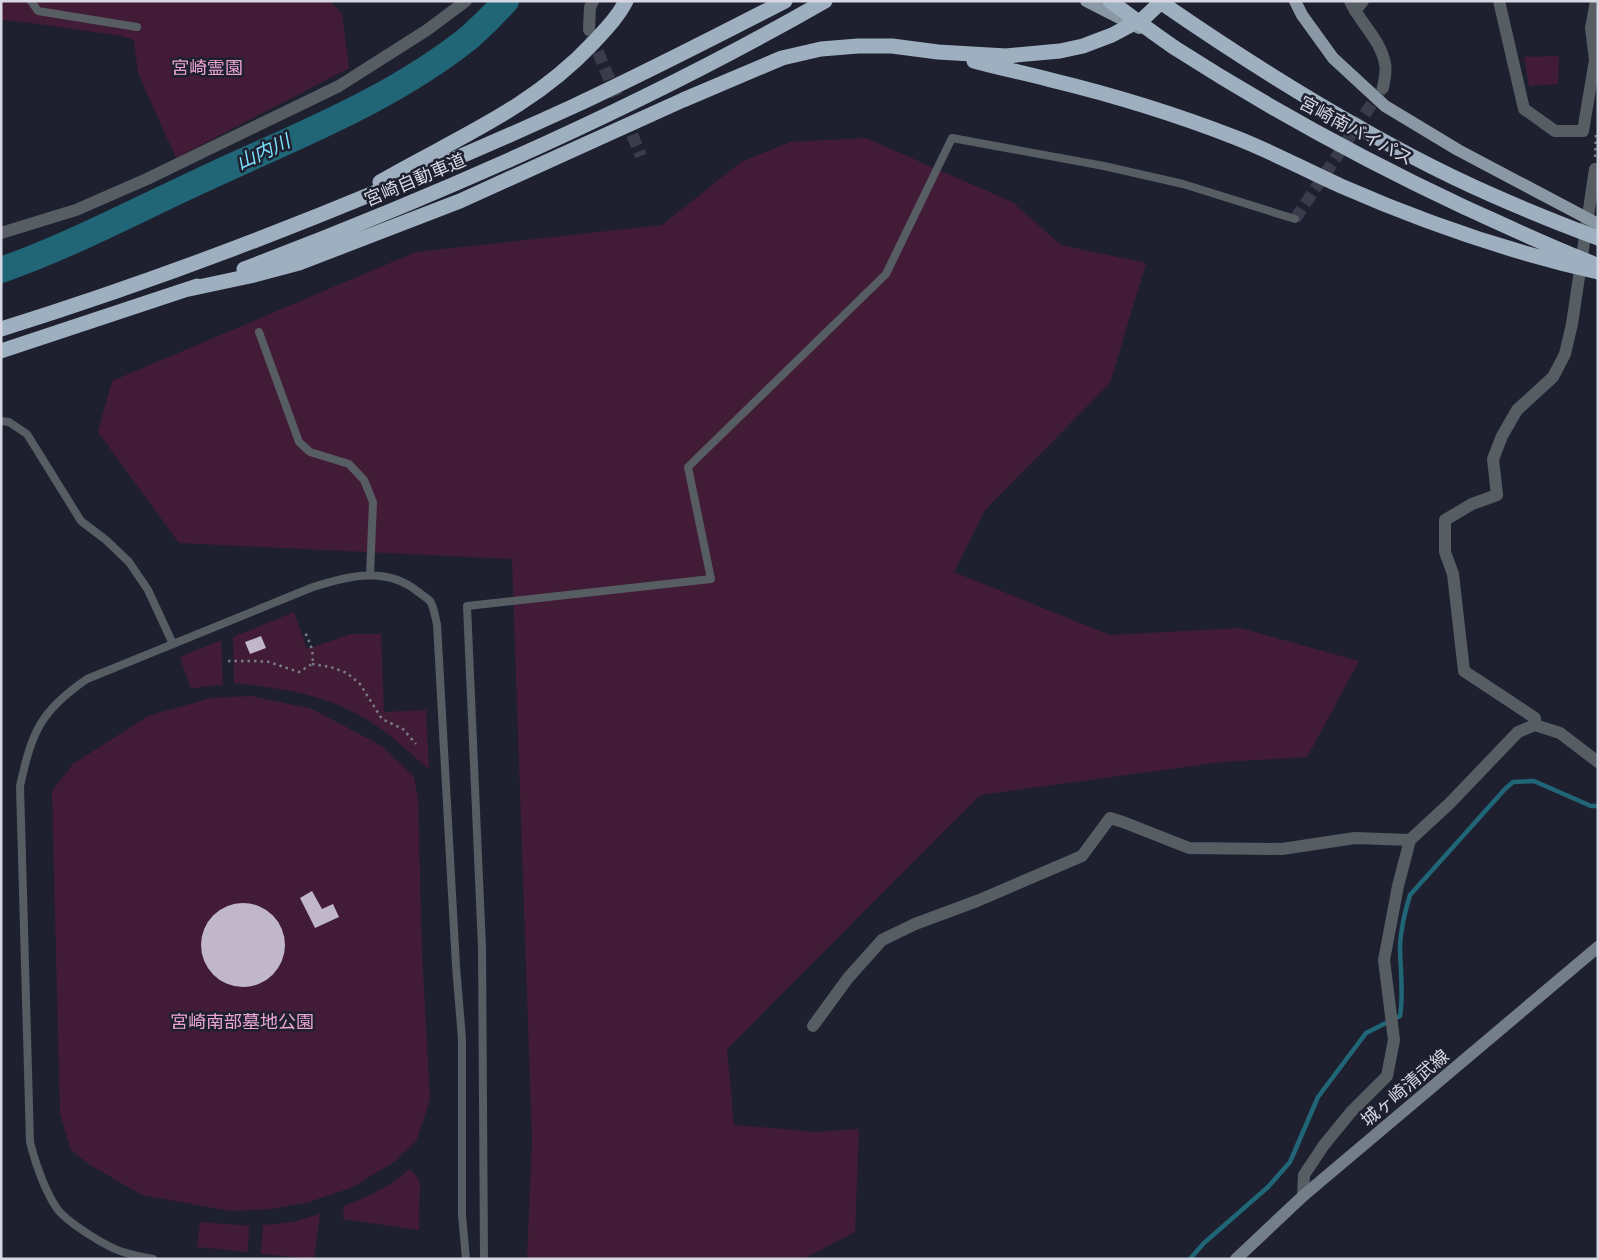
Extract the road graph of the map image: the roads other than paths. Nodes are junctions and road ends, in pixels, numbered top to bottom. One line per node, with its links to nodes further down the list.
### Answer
1 (31, 1): 15 (lane)
2 (466, 1): 25 (street)
3 (593, 1): 16 (street)
4 (626, 1): 22 (highway)
5 (784, 1): 22 (highway, 宮崎自動車道)
6 (826, 1): 29 (highway, 宮崎自動車道)
7 (1086, 1): 18 (main road)
8 (1110, 1): 18 (highway, 宮崎南バイパス)
9 (1161, 1): 17 (highway, 宮崎南バイパス); 19 (highway)
10 (1170, 1): 17 (highway)
11 (1295, 1): 24 (main road)
12 (1499, 1): 13 (street)
13 (1596, 1)
14 (1356, 5): 20 (street)
15 (137, 27)
16 (589, 30)
17 (1202, 31): 26 (highway, 宮崎南バイパス)
18 (1174, 47): 27 (highway, 宮崎南バイパス)
19 (938, 52): 28 (highway); 29 (highway)
20 (1383, 88)
21 (1595, 169): 36 (street)
22 (320, 216): 30 (highway, 宮崎自動車道)
23 (1295, 219): 44 (lane)
24 (1598, 224)
25 (1, 234)
26 (1598, 238)
27 (1598, 266)
28 (1598, 272)
29 (189, 290): 32 (highway, 宮崎自動車道)
30 (1, 329)
31 (259, 332): 34 (lane)
32 (1, 351)
33 (1, 421): 35 (lane)
34 (370, 575): 35 (lane); 43 (lane)
35 (173, 644): 42 (lane)
36 (1535, 726): 37 (street); 38 (street)
37 (1598, 762)
38 (1410, 840): 40 (street); 41 (street)
39 (1598, 947): 41 (main road, 城ヶ崎清武線)
40 (813, 1026)
41 (1303, 1196): 45 (main road, 城ヶ崎清武線)
42 (153, 1259)
43 (466, 1259)
44 (484, 1259)
45 (1236, 1259)

